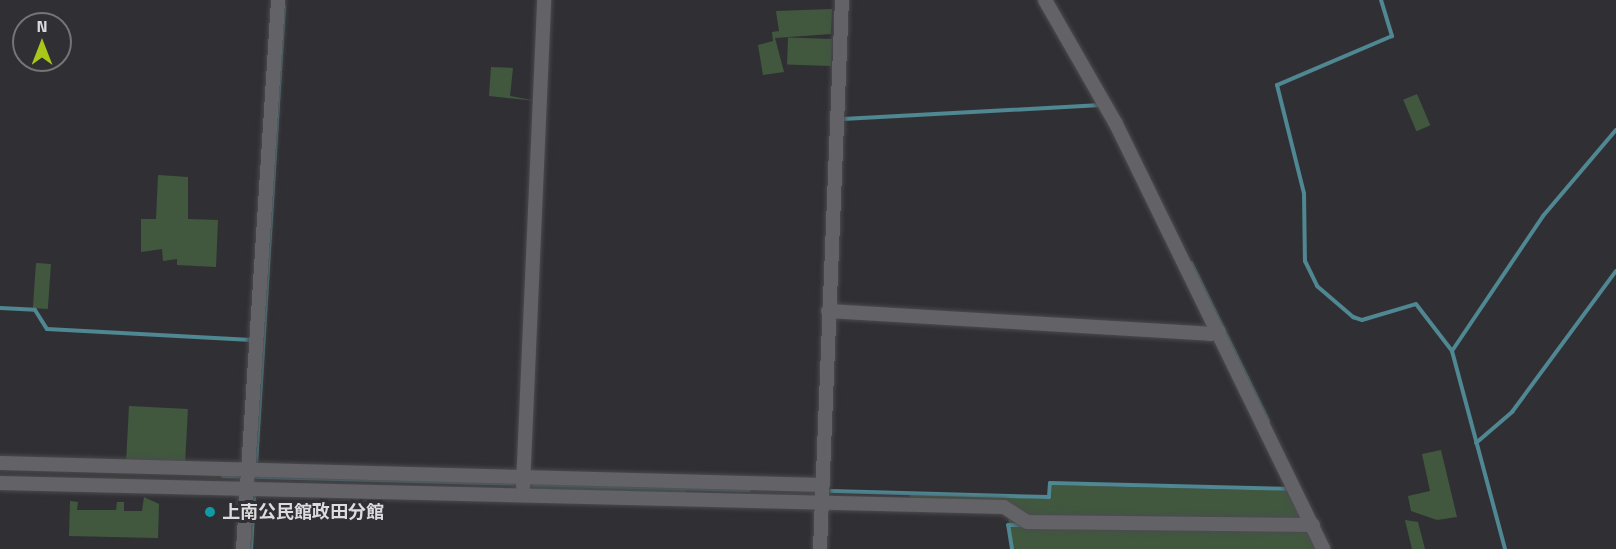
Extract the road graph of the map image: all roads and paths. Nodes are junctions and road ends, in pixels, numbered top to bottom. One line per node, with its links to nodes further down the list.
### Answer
1 (278, 0): 8 (street)
2 (544, 0): 11 (street)
3 (842, 0): 5 (street)
4 (1045, 0): 6 (street)
5 (828, 311): 6 (street); 10 (street)
6 (1216, 332): 13 (street)
7 (0, 463): 8 (street)
8 (247, 478): 9 (street); 11 (street); 11 (street); 14 (street)
9 (0, 483)
10 (819, 485): 11 (street); 12 (street)
11 (523, 486): 12 (street)
12 (818, 502): 13 (street); 15 (street)
13 (1313, 525): 16 (street)
14 (243, 549)
15 (820, 549)
16 (1323, 549)

